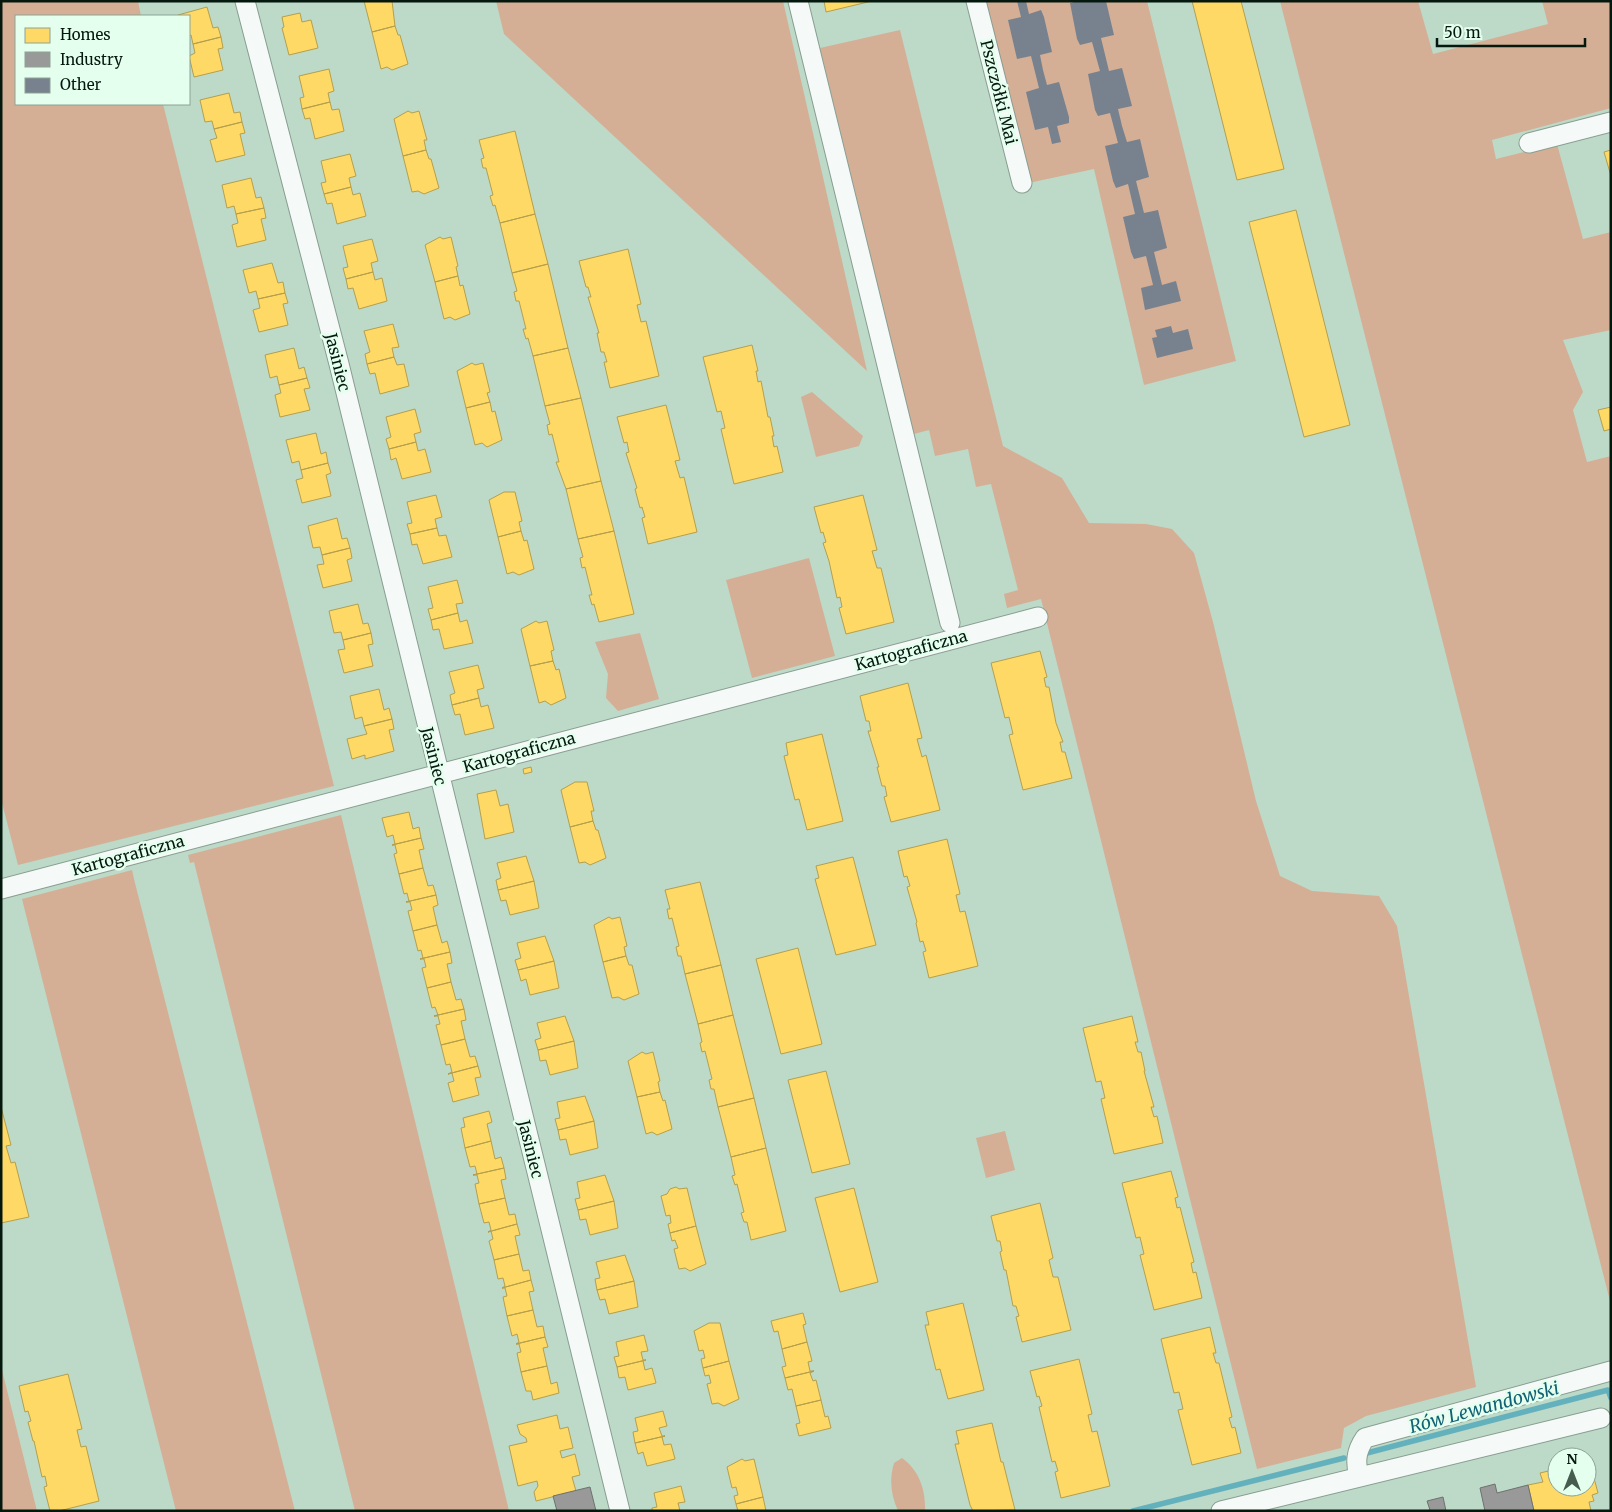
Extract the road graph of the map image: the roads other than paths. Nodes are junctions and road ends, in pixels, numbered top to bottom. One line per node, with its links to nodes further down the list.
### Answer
1 (246, 1): 9 (street, Jasiniec)
2 (798, 1): 8 (street)
3 (976, 1): 6 (street, Pszczółki Mai)
4 (1611, 122): 5 (street)
5 (1530, 143)
6 (1022, 183)
7 (1038, 617): 9 (street, Kartograficzna)
8 (950, 623)
9 (438, 773): 10 (street, Kartograficzna); 15 (street, Jasiniec)
10 (1, 889)
11 (1611, 1371): 13 (street)
12 (1601, 1418): 13 (street)
13 (1359, 1477): 14 (street)
14 (1285, 1503): 16 (street)
15 (620, 1511)
16 (1221, 1511)

